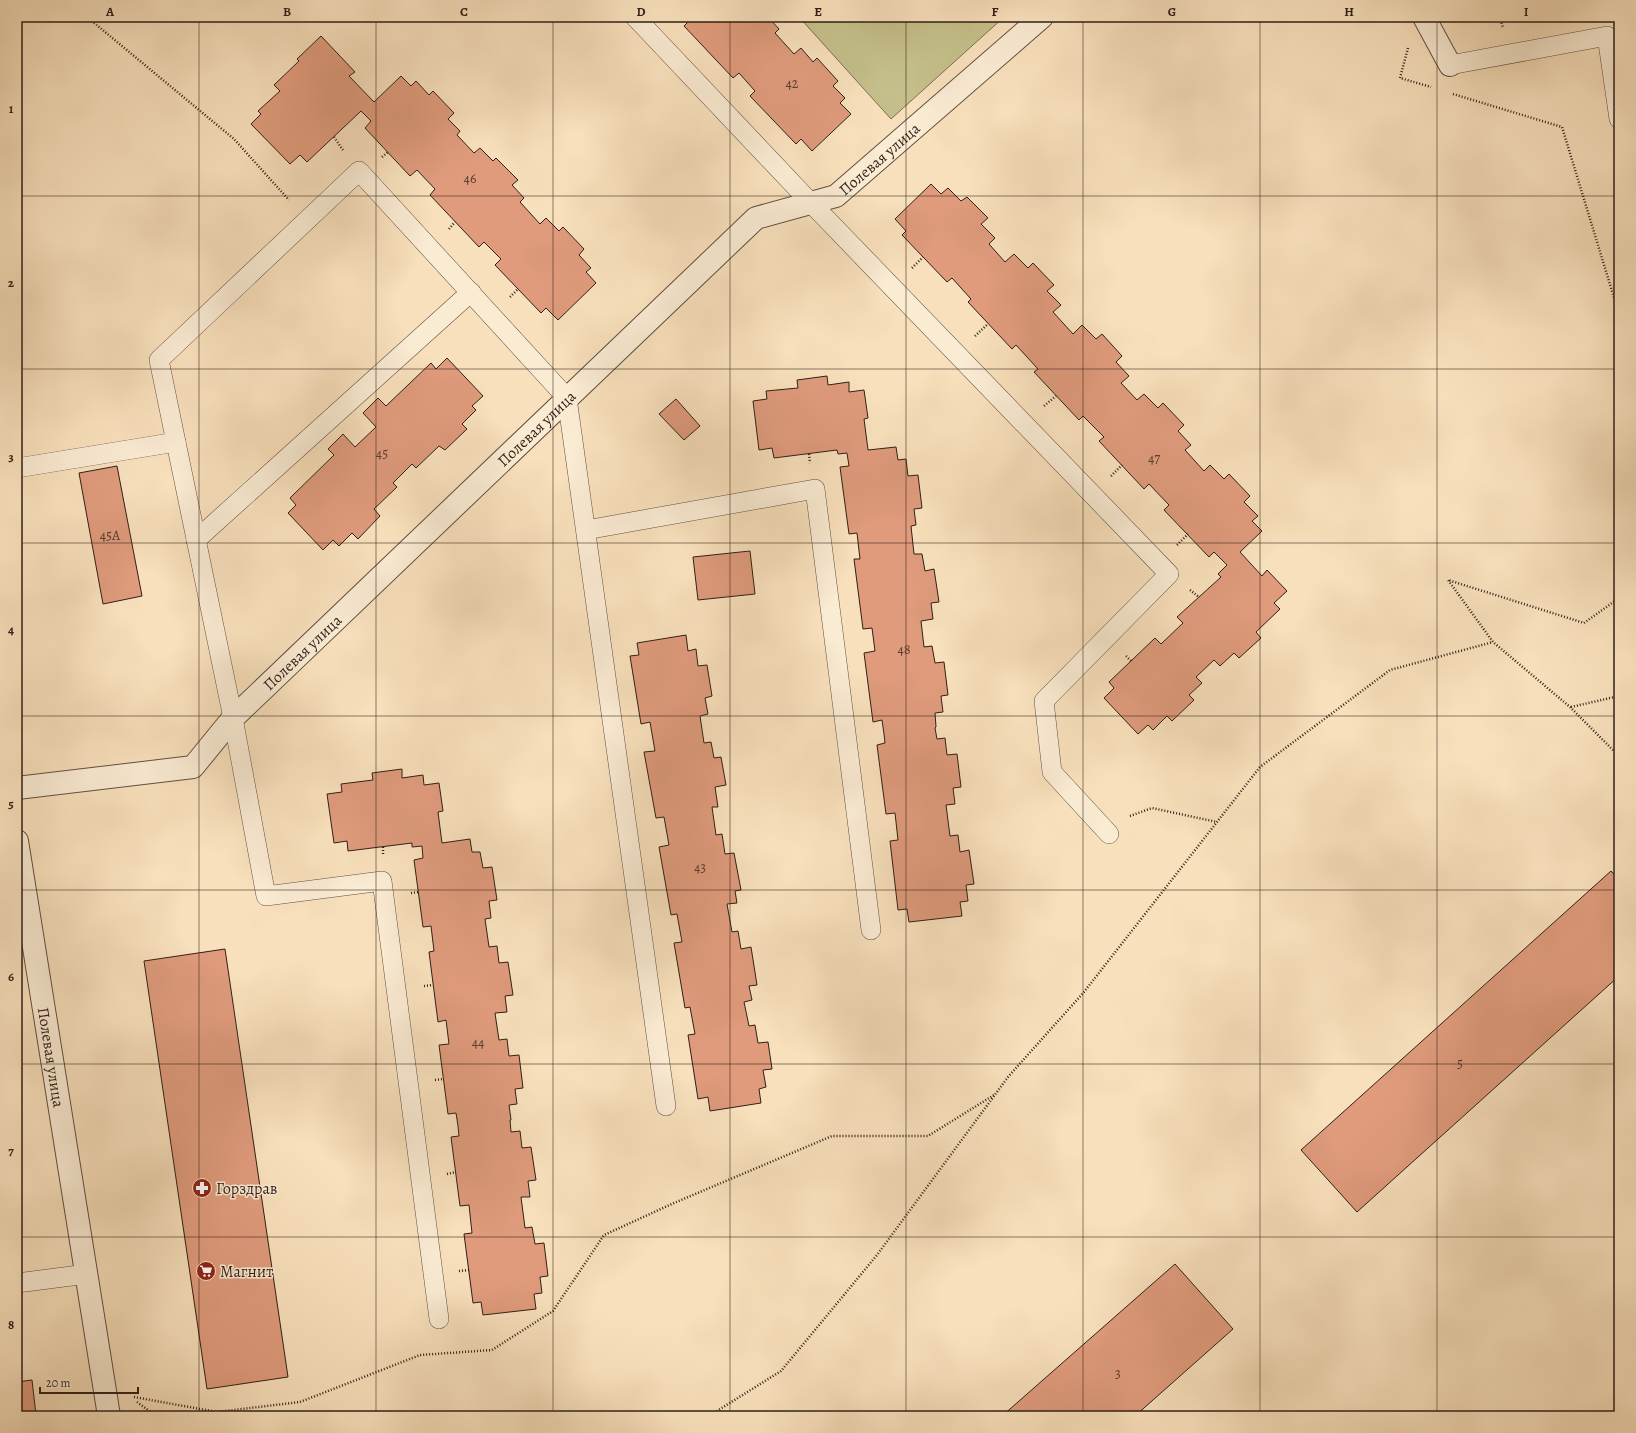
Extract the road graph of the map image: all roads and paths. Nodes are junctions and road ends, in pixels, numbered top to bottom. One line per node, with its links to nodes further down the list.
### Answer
1 (87, 17): 11 (path)
2 (635, 17): 10 (lane)
3 (1042, 17): 10 (street, Полевая улица)
4 (1424, 17): 6 (street)
5 (1408, 48): 7 (path)
6 (1450, 65): 9 (lane)
7 (1437, 89)
8 (1452, 94): 13 (path)
9 (1619, 119)
10 (811, 203): 14 (street, Полевая улица); 27 (lane)
11 (307, 220): 12 (lane); 15 (lane)
12 (471, 292): 14 (lane); 18 (lane)
13 (1619, 314)
14 (568, 398): 17 (lane); 23 (street, Полевая улица)
15 (176, 442): 16 (lane); 18 (lane)
16 (17, 468)
17 (586, 530): 29 (lane); 31 (lane)
18 (196, 540): 23 (lane)
19 (1619, 598): 20 (path)
20 (1493, 642): 22 (path); 26 (path)
21 (1619, 696): 22 (path)
22 (1570, 707): 24 (path)
23 (233, 718): 25 (street, Полевая улица); 34 (lane)
24 (1619, 756)
25 (17, 788)
26 (1217, 822): 27 (path); 30 (path)
27 (1109, 834)
28 (17, 841): 32 (street, Полевая улица)
29 (871, 930)
30 (996, 1095): 35 (path); 37 (path)
31 (666, 1106)
32 (87, 1274): 33 (lane); 36 (street, Полевая улица)
33 (17, 1283)
34 (439, 1319)
35 (128, 1396)
36 (109, 1416)
37 (709, 1416)

